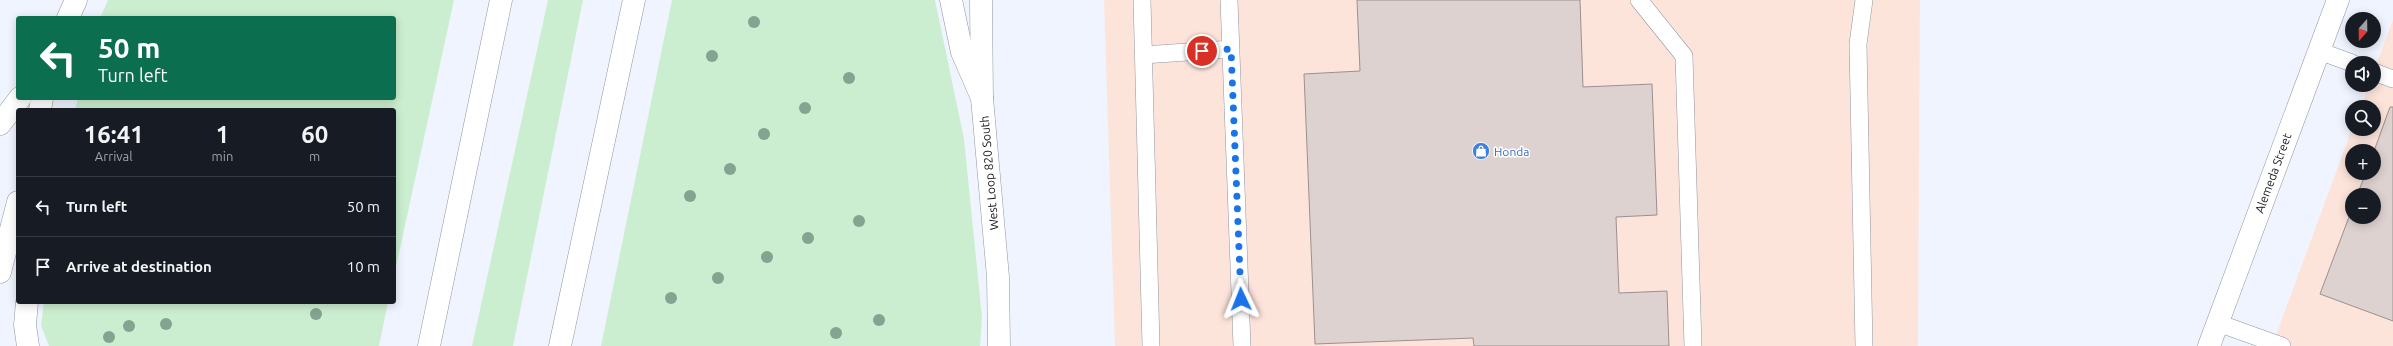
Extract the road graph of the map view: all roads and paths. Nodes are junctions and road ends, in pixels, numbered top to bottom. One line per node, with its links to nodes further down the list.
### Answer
1 (76, 0): 11 (main road)
2 (501, 0): 26 (main road)
3 (634, 0): 27 (main road)
4 (951, 0): 18 (main road)
5 (981, 0): 18 (main road, West Loop 820 South)
6 (1142, 0): 14 (lane)
7 (1229, 0): 12 (lane)
8 (1639, 0): 31 (lane)
9 (1864, 0): 32 (lane)
10 (2338, 0): 13 (main road, Alemeda Street)
11 (69, 16)
12 (1231, 49): 14 (lane); 30 (lane)
13 (2319, 51): 15 (lane); 24 (main road, Alemeda Street)
14 (1143, 55): 29 (lane)
15 (2345, 61)
16 (2381, 75): 17 (lane)
17 (2393, 79)
18 (982, 98): 28 (main road, West Loop 820 South)
19 (18, 100): 20 (main road)
20 (0, 124)
21 (16, 210): 22 (main road)
22 (0, 272)
23 (27, 304): 25 (main road)
24 (2218, 323): 33 (main road, Alemeda Street); 34 (lane)
25 (28, 346)
26 (429, 346)
27 (560, 346)
28 (999, 346)
29 (1151, 346)
30 (1242, 346)
31 (1692, 346)
32 (1864, 346)
33 (2209, 346)
34 (2282, 346)

